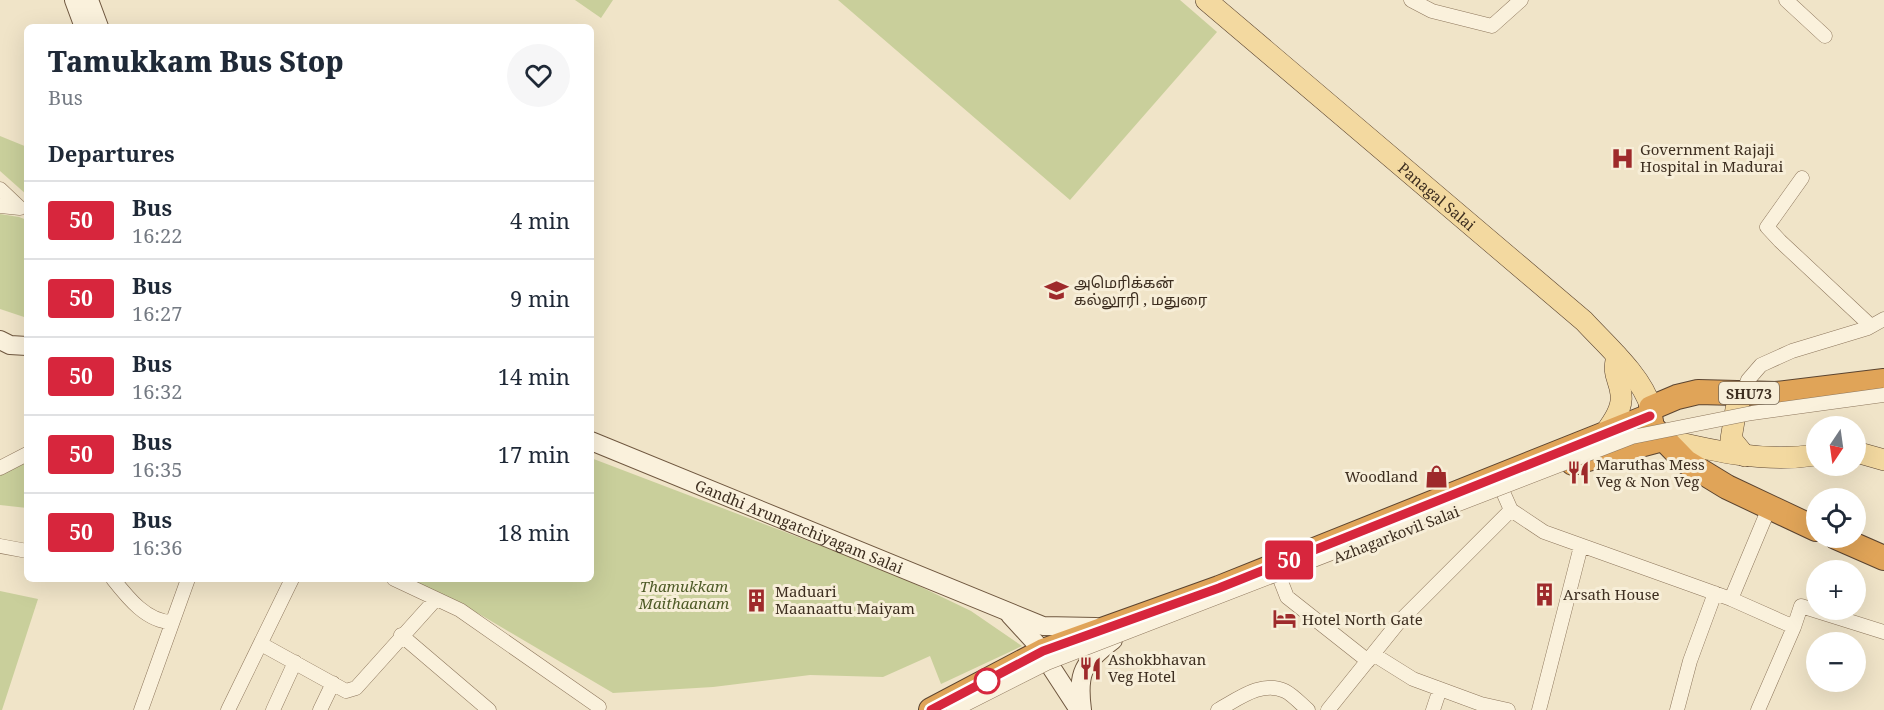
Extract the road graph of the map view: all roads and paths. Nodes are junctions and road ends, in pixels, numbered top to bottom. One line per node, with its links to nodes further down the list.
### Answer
1 (74, 0): 7 (street)
2 (89, 0): 8 (street)
3 (1206, 0): 18 (main road, Panagal Salai)
4 (1411, 0): 5 (street)
5 (1521, 0)
6 (1786, 0): 9 (street)
7 (83, 24)
8 (98, 24)
9 (1825, 36)
10 (1802, 178): 15 (street)
11 (0, 189): 13 (street)
12 (0, 206): 13 (street)
13 (23, 209)
14 (1884, 319): 15 (street)
15 (1871, 326): 20 (street)
16 (0, 340): 17 (street)
17 (24, 346)
18 (1617, 356): 23 (main road, Panagal Salai); 24 (main road)
19 (1884, 381): 20 (highway, SHU73)
20 (1743, 393): 22 (street); 23 (highway, SHU73); 29 (main road)
21 (1884, 395): 68 (street, bridge)
22 (1884, 401)
23 (1651, 412): 24 (highway, Azhagarkovil Salai); 25 (highway)
24 (1605, 433): 52 (highway, Azhagarkovil Salai)
25 (1663, 439): 29 (main road); 33 (highway, Azhagarkovil Salai); 34 (highway)
26 (594, 442): 49 (street, Gandhi Arungatchiyagam Salai)
27 (1866, 455): 31 (main road)
28 (24, 456): 32 (street)
29 (1745, 456): 30 (main road)
30 (1806, 456)
31 (1884, 460)
32 (0, 468)
33 (1507, 501): 37 (street); 41 (highway, Azhagarkovil Salai); 56 (street)
34 (1769, 508): 35 (highway); 48 (street)
35 (1806, 525)
36 (0, 546): 39 (street)
37 (1581, 546): 46 (street); 76 (street)
38 (1861, 548): 40 (highway)
39 (24, 550)
40 (1884, 558)
41 (1280, 579): 52 (highway, Azhagarkovil Salai); 56 (street)
42 (115, 582): 50 (street)
43 (187, 582): 50 (street)
44 (291, 582): 55 (street)
45 (401, 582): 47 (street)
46 (1714, 593): 48 (street); 77 (street)
47 (436, 598): 54 (street); 61 (street)
48 (1731, 599): 51 (street)
49 (1007, 611): 52 (street, Gandhi Arungatchiyagam Salai); 57 (street, Gandhi Arungatchiyagam Salai)
50 (172, 622): 62 (street)
51 (1794, 627): 53 (street); 78 (street)
52 (1116, 632): 57 (highway, Azhagarkovil Salai); 70 (street)
53 (1884, 632)
54 (401, 635): 59 (street); 66 (street)
55 (261, 644): 58 (street); 63 (street)
56 (1371, 657): 60 (street); 73 (street)
57 (1047, 659): 67 (highway, Azhagarkovil Salai); 69 (highway, Azhagarkovil Salai); 70 (street, Gandhi Arungatchiyagam Salai)
58 (295, 662): 59 (street); 64 (street)
59 (333, 683): 65 (street)
60 (1440, 689): 74 (street); 75 (street)
61 (599, 709)
62 (141, 710)
63 (228, 710)
64 (273, 710)
65 (320, 710)
66 (489, 710)
67 (931, 710)
68 (954, 710)
69 (968, 710)
70 (1080, 710)
71 (1218, 710): 72 (street)
72 (1308, 710)
73 (1328, 710)
74 (1433, 710)
75 (1508, 710)
76 (1539, 710)
77 (1677, 710)
78 (1758, 710)

